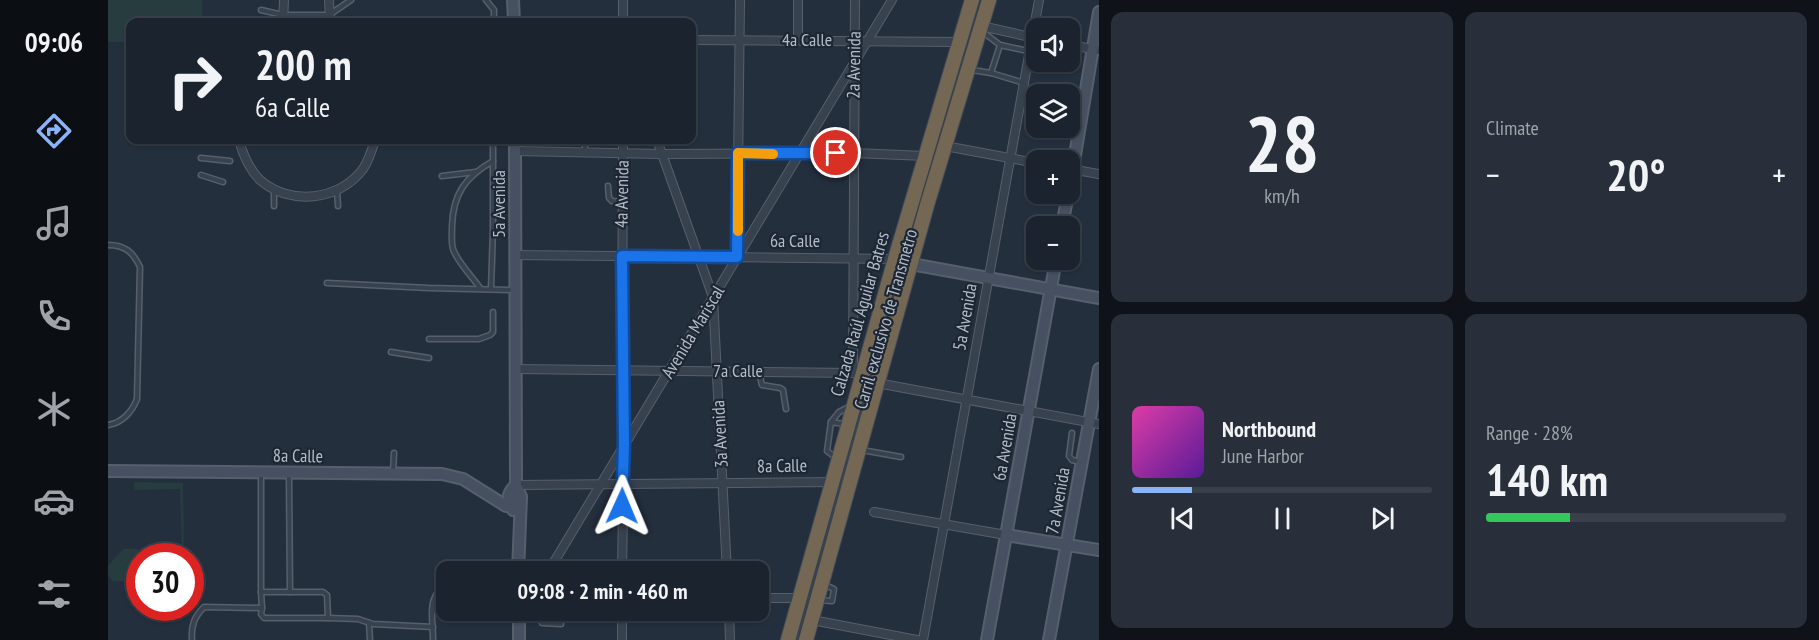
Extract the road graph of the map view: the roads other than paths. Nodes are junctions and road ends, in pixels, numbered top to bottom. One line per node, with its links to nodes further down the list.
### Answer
1 (284, 0): 18 (street)
2 (329, 0): 19 (street)
3 (351, 0): 20 (lane)
4 (486, 0): 21 (lane)
5 (513, 0): 22 (street)
6 (623, 0): 23 (street)
7 (740, 0): 28 (street)
8 (798, 0): 29 (street)
9 (855, 0): 30 (street, 2a Avenida)
10 (892, 0): 31 (street, Avenida Mariscal)
11 (972, 0): 32 (highway, Calzada Raúl Aguilar Batres)
12 (981, 0): 165 (lane, Carril exclusivo de Transmetro)
13 (989, 0): 25 (highway, Calzada Raúl Aguilar Batres)
14 (1040, 0): 24 (street, 5a Avenida)
15 (261, 10): 17 (lane)
16 (1099, 12): 35 (street)
17 (281, 18)
18 (283, 18)
19 (330, 18)
20 (331, 18)
21 (494, 18)
22 (514, 18)
23 (623, 18)
24 (1038, 18)
25 (981, 28): 26 (street); 33 (lane); 38 (highway, Calzada Raúl Aguilar Batres)
26 (1026, 36)
27 (696, 40): 28 (street, 4a Calle)
28 (739, 40): 29 (street, 4a Calle); 54 (street)
29 (798, 40): 30 (street, 4a Calle)
30 (855, 40): 31 (street, 4a Calle); 37 (street, 2a Avenida)
31 (868, 40): 32 (street, 4a Calle); 37 (street, Avenida Mariscal)
32 (959, 42): 58 (highway, Calzada Raúl Aguilar Batres)
33 (1000, 45): 36 (lane); 40 (lane)
34 (1080, 47): 35 (street)
35 (1096, 50): 50 (street)
36 (1026, 51)
37 (854, 63): 55 (street, 2a Avenida); 57 (street, Avenida Mariscal)
38 (968, 70): 40 (lane); 49 (highway, Calzada Raúl Aguilar Batres)
39 (1026, 72): 41 (street, 5a Avenida)
40 (991, 73): 41 (lane)
41 (1024, 83): 60 (street, 5a Avenida)
42 (240, 144): 71 (street)
43 (374, 144): 72 (street)
44 (493, 144): 62 (lane)
45 (515, 144): 51 (street, 5a Avenida)
46 (585, 144): 52 (lane)
47 (623, 144): 53 (street, 4a Avenida)
48 (658, 144): 56 (street, 3a Avenida)
49 (945, 146): 60 (street); 83 (highway, Calzada Raúl Aguilar Batres)
50 (1075, 150)
51 (515, 151): 52 (street); 77 (street, 5a Avenida)
52 (585, 153): 53 (street)
53 (623, 153): 56 (street); 73 (street, 4a Avenida)
54 (738, 153): 56 (street); 57 (street); 80 (street)
55 (854, 153): 57 (street); 58 (street); 81 (street, 2a Avenida)
56 (662, 154): 79 (street, 3a Avenida)
57 (800, 154): 80 (street, Avenida Mariscal)
58 (925, 156): 82 (highway, Calzada Raúl Aguilar Batres)
59 (201, 158): 61 (lane)
60 (1011, 158): 63 (street); 85 (street, 5a Avenida)
61 (230, 161)
62 (493, 161): 65 (lane); 88 (lane)
63 (1026, 161)
64 (1080, 171): 66 (street)
65 (477, 172): 68 (lane); 87 (lane)
66 (1099, 174)
67 (201, 176): 69 (lane)
68 (442, 176)
69 (223, 182)
70 (608, 186): 73 (lane)
71 (274, 189): 72 (street); 74 (lane)
72 (337, 190): 75 (lane)
73 (622, 202): 78 (street, 4a Avenida)
74 (273, 206)
75 (338, 206)
76 (108, 245): 111 (lane)
77 (516, 255): 78 (street, 6a Calle); 89 (street, 5a Avenida)
78 (622, 256): 79 (street, 6a Calle); 99 (street, 4a Avenida)
79 (699, 257): 80 (street, 6a Calle); 91 (street, 3a Avenida)
80 (737, 257): 81 (street, 6a Calle); 91 (street, Avenida Mariscal)
81 (853, 258): 82 (street, 6a Calle); 103 (street, 2a Avenida)
82 (895, 259): 103 (highway, Calzada Raúl Aguilar Batres)
83 (910, 264): 85 (street); 104 (highway, Calzada Raúl Aguilar Batres)
84 (1054, 270): 90 (street, 6a Avenida)
85 (989, 279): 90 (street); 105 (street, 5a Avenida)
86 (327, 283): 87 (lane)
87 (480, 288): 88 (lane)
88 (491, 289): 89 (lane)
89 (516, 290): 97 (street, 5a Avenida)
90 (1051, 290): 92 (street); 108 (street, 6a Avenida)
91 (713, 297): 100 (street, Avenida Mariscal); 101 (street, 3a Avenida)
92 (1099, 298)
93 (493, 312): 94 (lane)
94 (429, 339)
95 (391, 352): 96 (lane)
96 (429, 358)
97 (516, 369): 99 (street, 7a Calle); 128 (street, 5a Avenida)
98 (1099, 369): 110 (street, 7a Avenida)
99 (622, 370): 100 (street, 7a Calle); 114 (street, 4a Avenida)
100 (670, 370): 101 (street, 7a Calle); 114 (street, Avenida Mariscal)
101 (717, 371): 102 (street, 7a Calle); 125 (street, 3a Avenida)
102 (759, 371): 103 (street, 7a Calle); 107 (lane)
103 (858, 374): 106 (highway, Calzada Raúl Aguilar Batres)
104 (877, 383): 105 (street); 115 (highway, Calzada Raúl Aguilar Batres)
105 (967, 399): 108 (street); 134 (street, 5a Avenida)
106 (853, 407): 109 (lane); 112 (highway, Calzada Raúl Aguilar Batres)
107 (786, 409)
108 (1029, 411): 110 (street); 135 (street, 6a Avenida)
109 (831, 422): 112 (lane); 118 (lane)
110 (1094, 423): 119 (street, 7a Avenida)
111 (108, 425)
112 (848, 425): 118 (highway, Calzada Raúl Aguilar Batres)
113 (1072, 433): 119 (lane)
114 (624, 445): 126 (street, Avenida Mariscal); 127 (street, 4a Avenida)
115 (858, 449): 117 (lane); 149 (highway, Calzada Raúl Aguilar Batres)
116 (394, 453): 123 (lane)
117 (901, 457)
118 (838, 458): 124 (highway, Calzada Raúl Aguilar Batres)
119 (1082, 463): 136 (street, 7a Avenida)
120 (108, 471): 121 (street, 8a Calle)
121 (261, 472): 122 (street, 8a Calle); 143 (lane)
122 (289, 472): 123 (street, 8a Calle); 144 (lane)
123 (393, 474): 129 (street, 8a Calle)
124 (832, 482): 125 (street, 8a Calle); 146 (highway, Calzada Raúl Aguilar Batres)
125 (722, 483): 127 (street, 8a Calle); 141 (street, 3a Avenida)
126 (601, 484): 127 (street, 8a Calle); 128 (street, 8a Calle); 139 (street, Avenida Mariscal)
127 (623, 484): 140 (street, 4a Avenida)
128 (513, 488): 129 (street, 8a Calle); 130 (street, 5a Avenida); 131 (street, 5a Avenida)
129 (484, 491): 131 (street, 8a Calle)
130 (521, 497): 131 (street); 133 (street, 5a Avenida)
131 (510, 506): 133 (street)
132 (874, 512): 134 (street)
133 (520, 519): 138 (street, 5a Avenida)
134 (944, 524): 135 (street); 169 (street, 5a Avenida)
135 (1006, 535): 136 (street); 170 (street, 6a Avenida)
136 (1067, 544): 137 (street); 171 (street, 7a Avenida)
137 (1099, 550)
138 (518, 561)
139 (555, 561)
140 (622, 561)
141 (726, 561)
142 (436, 591): 156 (lane)
143 (261, 592): 144 (lane); 147 (lane)
144 (290, 592): 148 (lane)
145 (769, 598): 146 (street)
146 (800, 598): 164 (highway, Calzada Raúl Aguilar Batres)
147 (262, 608): 148 (lane); 158 (lane)
148 (328, 618): 154 (lane)
149 (812, 620): 157 (street); 166 (highway, Calzada Raúl Aguilar Batres)
150 (519, 621): 161 (street)
151 (541, 621): 155 (lane)
152 (622, 621): 162 (street)
153 (729, 621): 163 (street)
154 (369, 623): 156 (lane); 159 (lane)
155 (561, 624)
156 (433, 627): 160 (lane)
157 (864, 630): 167 (street); 168 (street)
158 (192, 640)
159 (370, 640)
160 (433, 640)
161 (519, 640)
162 (622, 640)
163 (730, 640)
164 (788, 640)
165 (798, 640)
166 (806, 640)
167 (862, 640)
168 (917, 640)
169 (923, 640)
170 (987, 640)
171 (1049, 640)

